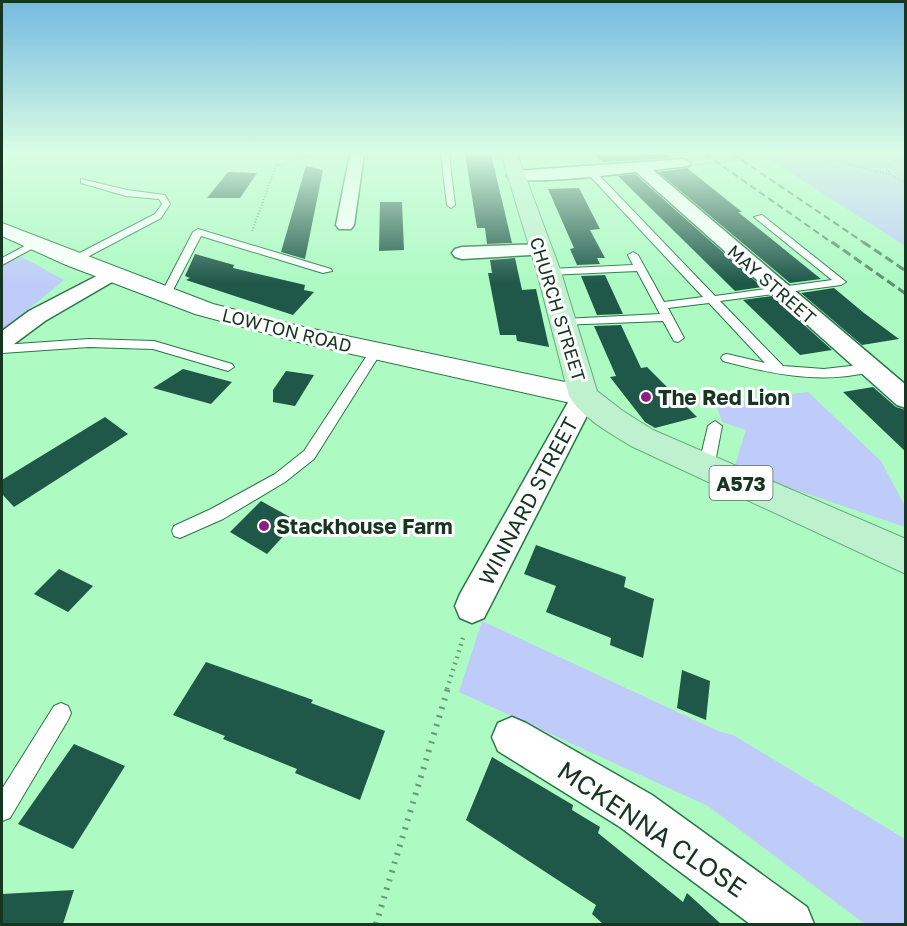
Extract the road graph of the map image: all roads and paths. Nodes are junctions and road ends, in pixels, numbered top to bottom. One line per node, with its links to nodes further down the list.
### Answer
1 (162, 197): 17 (lane)
2 (264, 197): 13 (path)
3 (350, 197): 10 (street)
4 (450, 197): 8 (lane)
5 (523, 197): 14 (main road, CHURCH STREET)
6 (615, 197): 25 (lane)
7 (673, 197): 23 (street, MAY STREET)
8 (451, 205)
9 (759, 217): 23 (lane)
10 (345, 225)
11 (2, 229): 12 (main road, LOWTON ROAD)
12 (36, 243): 17 (main road, LOWTON ROAD); 18 (lane)
13 (246, 247): 20 (lane); 24 (lane)
14 (542, 250): 15 (street); 21 (main road, CHURCH STREET)
15 (462, 252)
16 (633, 255): 19 (lane)
17 (74, 260): 22 (main road, LOWTON ROAD)
18 (2, 262)
19 (640, 268): 21 (lane); 26 (lane)
20 (327, 271)
21 (549, 272): 27 (main road, CHURCH STREET)
22 (112, 274): 24 (main road, LOWTON ROAD); 30 (street)
23 (781, 291): 25 (lane); 36 (street, MAY STREET)
24 (166, 294): 33 (main road, LOWTON ROAD)
25 (713, 300): 26 (lane); 37 (lane)
26 (664, 311): 27 (lane); 29 (lane)
27 (564, 323): 38 (main road, CHURCH STREET)
28 (104, 331): 31 (lane)
29 (678, 338)
30 (2, 342)
31 (89, 343): 32 (lane); 35 (lane)
32 (2, 349)
33 (376, 351): 38 (main road, LOWTON ROAD); 42 (lane)
34 (727, 358): 37 (lane)
35 (228, 367)
36 (868, 368): 37 (lane); 39 (street, MAY STREET)
37 (779, 370)
38 (584, 396): 41 (main road, A573); 44 (street, WINNARD STREET)
39 (906, 399)
40 (716, 426): 41 (lane)
41 (706, 468): 43 (main road, A573)
42 (180, 531)
43 (906, 557)
44 (472, 606): 48 (path)
45 (61, 713): 47 (lane)
46 (512, 737): 49 (street, MCKENNA CLOSE)
47 (2, 810)
48 (376, 924)
49 (790, 924)

